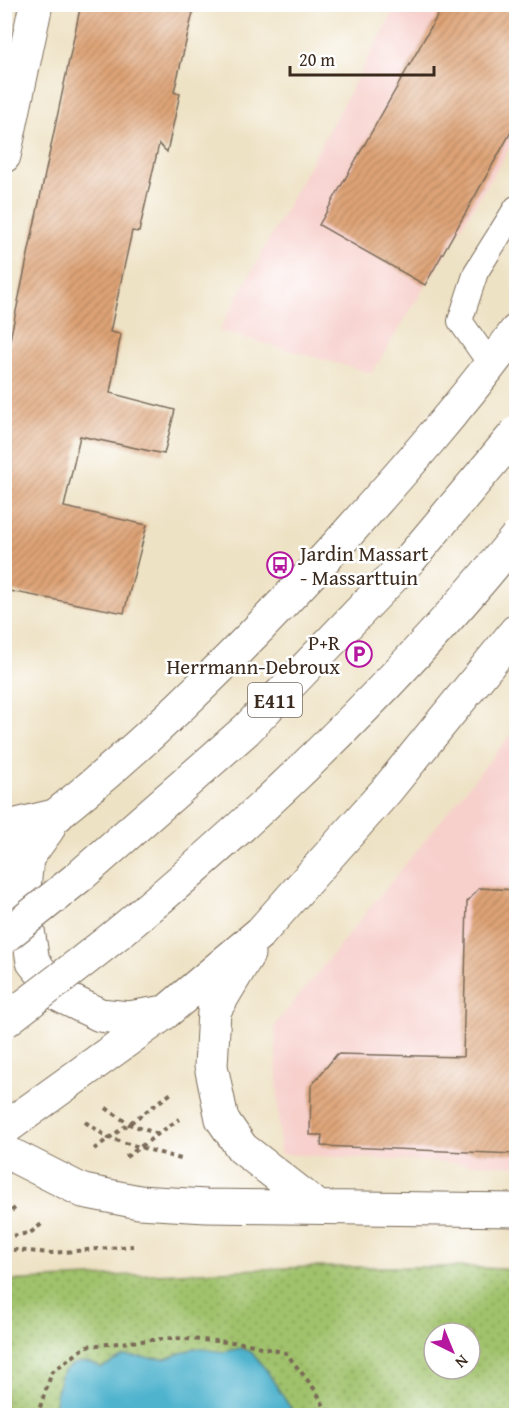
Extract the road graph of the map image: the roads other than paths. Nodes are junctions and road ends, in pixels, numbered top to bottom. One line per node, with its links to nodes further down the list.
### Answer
1 (36, 4): 2 (main road)
2 (4, 156)
3 (516, 208): 5 (lane)
4 (516, 331): 5 (main road)
5 (491, 365): 9 (main road)
6 (516, 434): 13 (main road, E411, bridge)
7 (516, 538): 15 (main road, bridge)
8 (516, 631): 12 (main road)
9 (58, 815): 10 (main road); 11 (main road); 14 (main road)
10 (4, 828)
11 (4, 855)
12 (261, 932): 14 (main road); 18 (main road)
13 (4, 937)
14 (166, 1012): 16 (main road)
15 (4, 1022)
16 (4, 1129)
17 (4, 1151): 18 (main road)
18 (318, 1207): 19 (main road)
19 (516, 1210)

